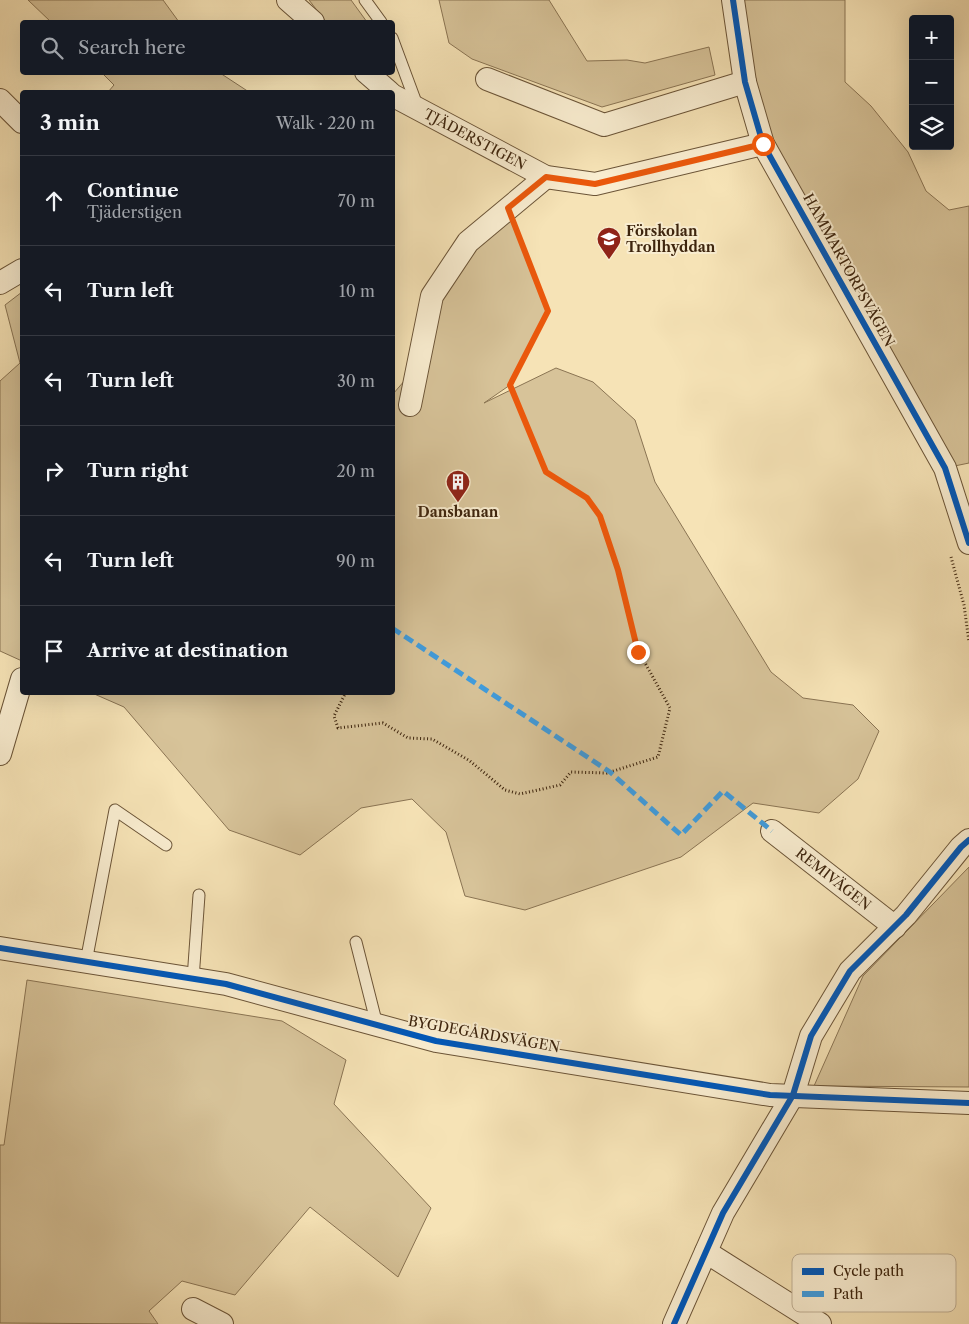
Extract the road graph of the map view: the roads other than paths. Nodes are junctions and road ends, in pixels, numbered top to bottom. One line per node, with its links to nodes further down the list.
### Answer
1 (288, 0): 4 (street)
2 (365, 0): 5 (lane)
3 (732, 0): 9 (street, HAMMARTORPSVÄGEN)
4 (311, 20)
5 (380, 20)
6 (395, 46): 13 (lane)
7 (369, 75): 10 (street)
8 (487, 79): 9 (street)
9 (744, 82): 15 (street, HAMMARTORPSVÄGEN)
10 (387, 90)
11 (395, 97): 13 (street, TJÄDERSTIGEN)
12 (0, 100): 14 (street)
13 (419, 110): 16 (street, TJÄDERSTIGEN)
14 (20, 120)
15 (763, 144): 16 (street, TJÄDERSTIGEN); 20 (street, HAMMARTORPSVÄGEN)
16 (546, 177): 19 (street)
17 (20, 271): 18 (street)
18 (0, 283)
19 (410, 405)
20 (969, 543)
21 (20, 686): 22 (street)
22 (0, 754)
23 (772, 831): 27 (street, REMIVÄGEN)
24 (969, 840): 27 (street)
25 (166, 845): 30 (lane)
26 (199, 895): 31 (lane)
27 (895, 927): 33 (street)
28 (356, 942): 32 (lane)
29 (0, 948): 30 (street, BYGDEGÅRDSVÄGEN)
30 (86, 962): 31 (street, BYGDEGÅRDSVÄGEN)
31 (193, 979): 32 (street, BYGDEGÅRDSVÄGEN)
32 (377, 1025): 33 (street, BYGDEGÅRDSVÄGEN)
33 (793, 1095): 34 (street, BYGDEGÅRDSVÄGEN); 35 (street)
34 (969, 1103)
35 (706, 1252): 36 (street); 40 (street)
36 (792, 1306)
37 (193, 1309): 39 (street)
38 (801, 1312): 41 (street)
39 (222, 1324)
40 (674, 1324)
41 (820, 1324)

